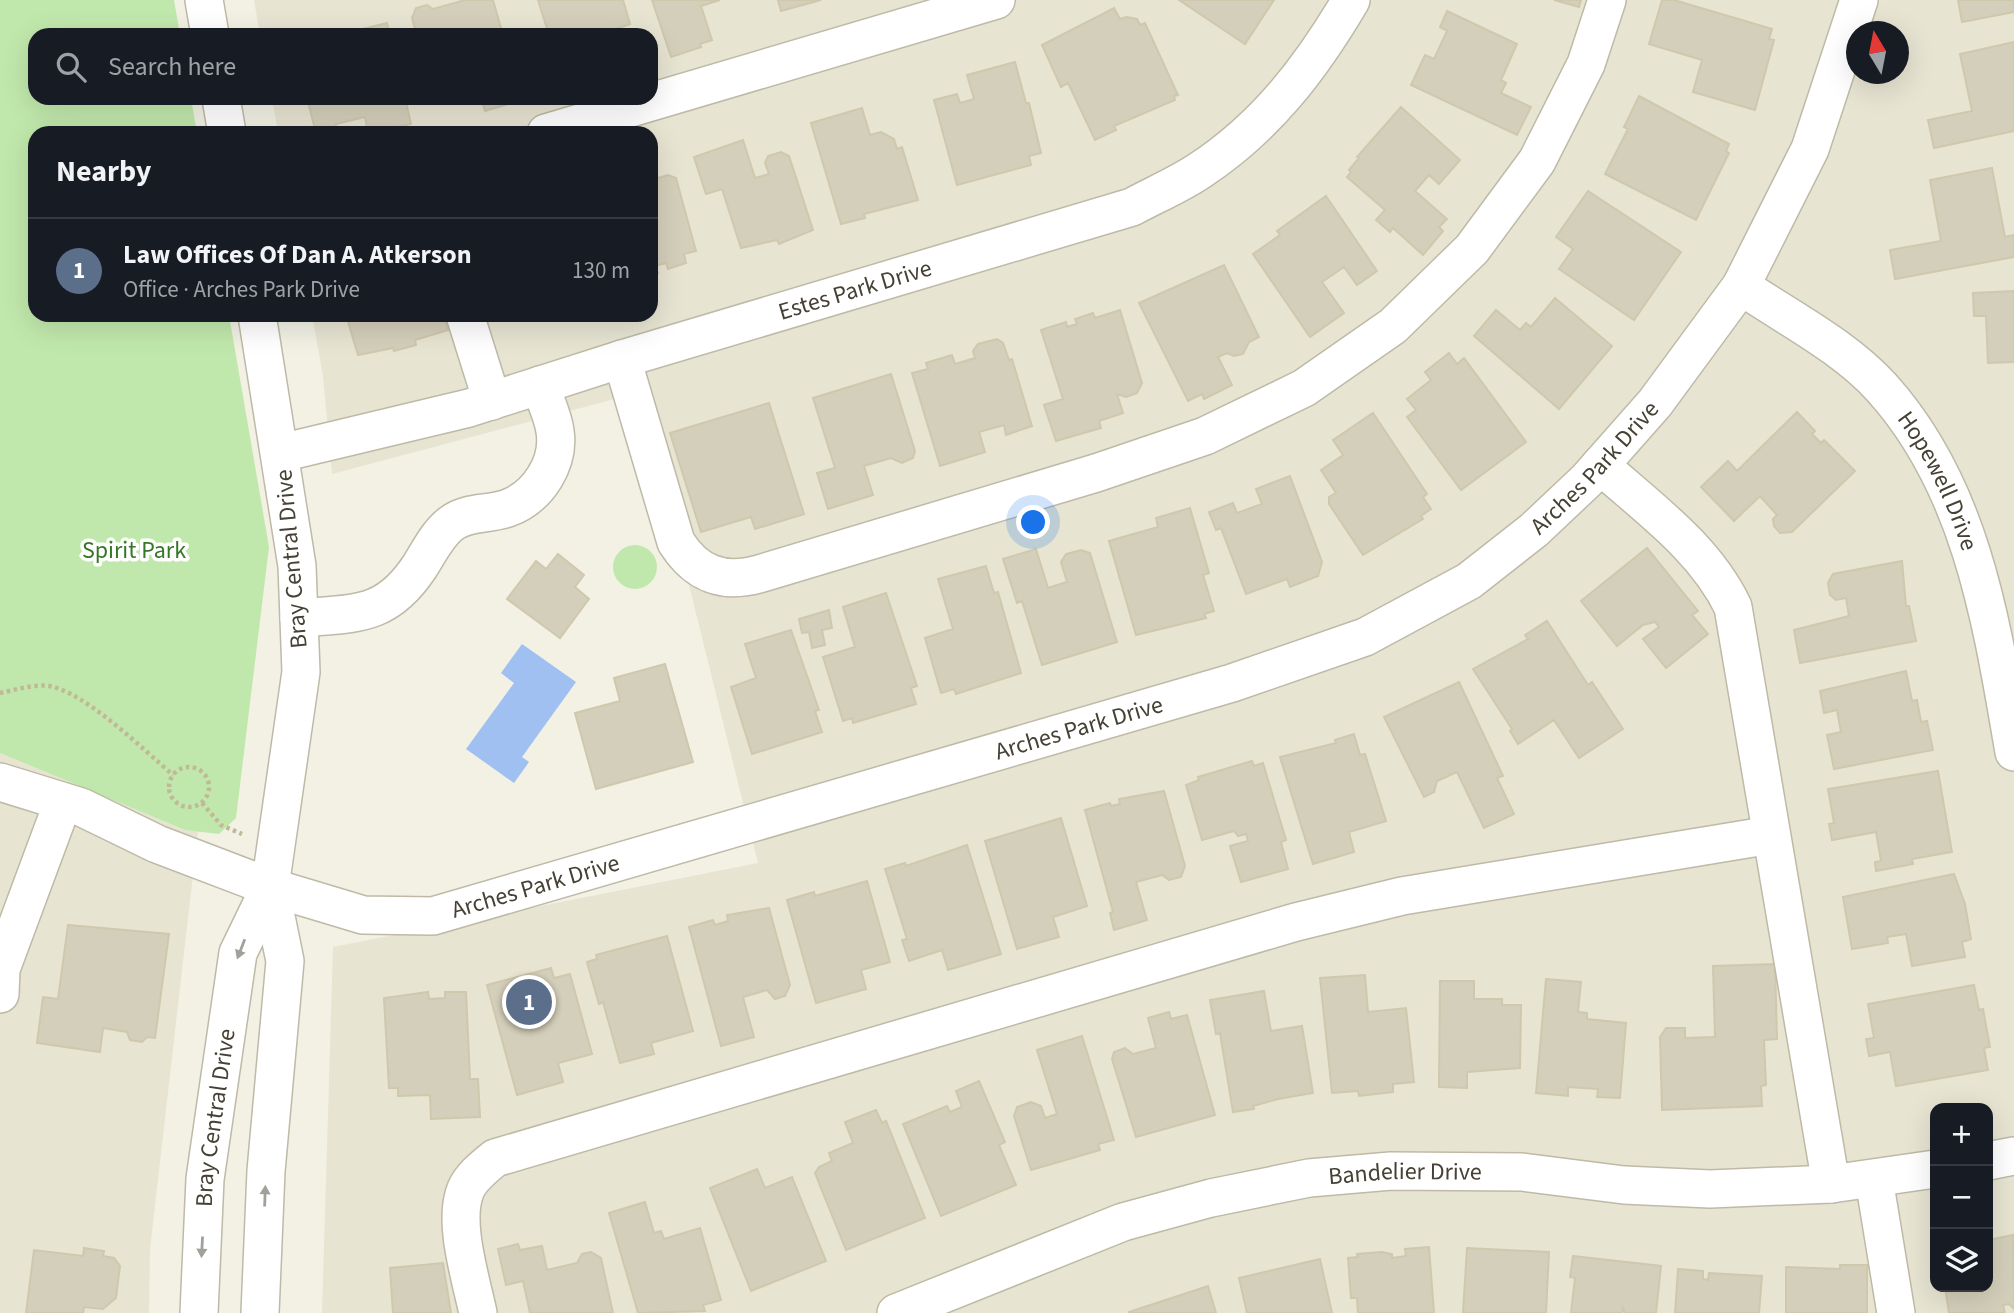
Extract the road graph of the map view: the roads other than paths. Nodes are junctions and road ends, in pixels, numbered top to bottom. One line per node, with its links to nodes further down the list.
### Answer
1 (204, 0): 6 (street)
2 (996, 0): 7 (street)
3 (1351, 0): 15 (street, Estes Park Drive)
4 (1607, 0): 15 (street)
5 (1859, 0): 12 (street, Arches Park Drive)
6 (209, 28)
7 (658, 100)
8 (222, 105): 10 (street)
9 (640, 105): 11 (street)
10 (226, 126)
11 (569, 126)
12 (1741, 286): 19 (street, Arches Park Drive); 21 (street, Hopewell Drive)
13 (258, 322): 18 (street, Bray Central Drive)
14 (467, 322): 17 (street)
15 (622, 359): 16 (street, Estes Park Drive)
16 (540, 385): 17 (street, Estes Park Drive); 20 (street)
17 (492, 401): 18 (street, Estes Park Drive)
18 (281, 453): 20 (street, Bray Central Drive)
19 (1600, 465): 24 (street); 25 (street, Arches Park Drive)
20 (299, 618): 25 (street, Bray Central Drive)
21 (2014, 752)
22 (0, 782): 23 (street, Arches Park Drive)
23 (64, 802): 25 (street, Arches Park Drive); 26 (street)
24 (1771, 835): 31 (street); 34 (street)
25 (270, 887): 32 (street, Bray Central Drive, one-way to 32); 33 (street, Bray Central Drive, one-way to 25)
26 (0, 994)
27 (2014, 1156): 28 (street)
28 (1993, 1160)
29 (1930, 1170): 30 (street, Bandelier Drive)
30 (1874, 1179): 31 (street, Bandelier Drive); 36 (street)
31 (1830, 1184): 35 (street, Bandelier Drive)
32 (199, 1313)
33 (260, 1313)
34 (478, 1313)
35 (896, 1313)
36 (1896, 1313)

